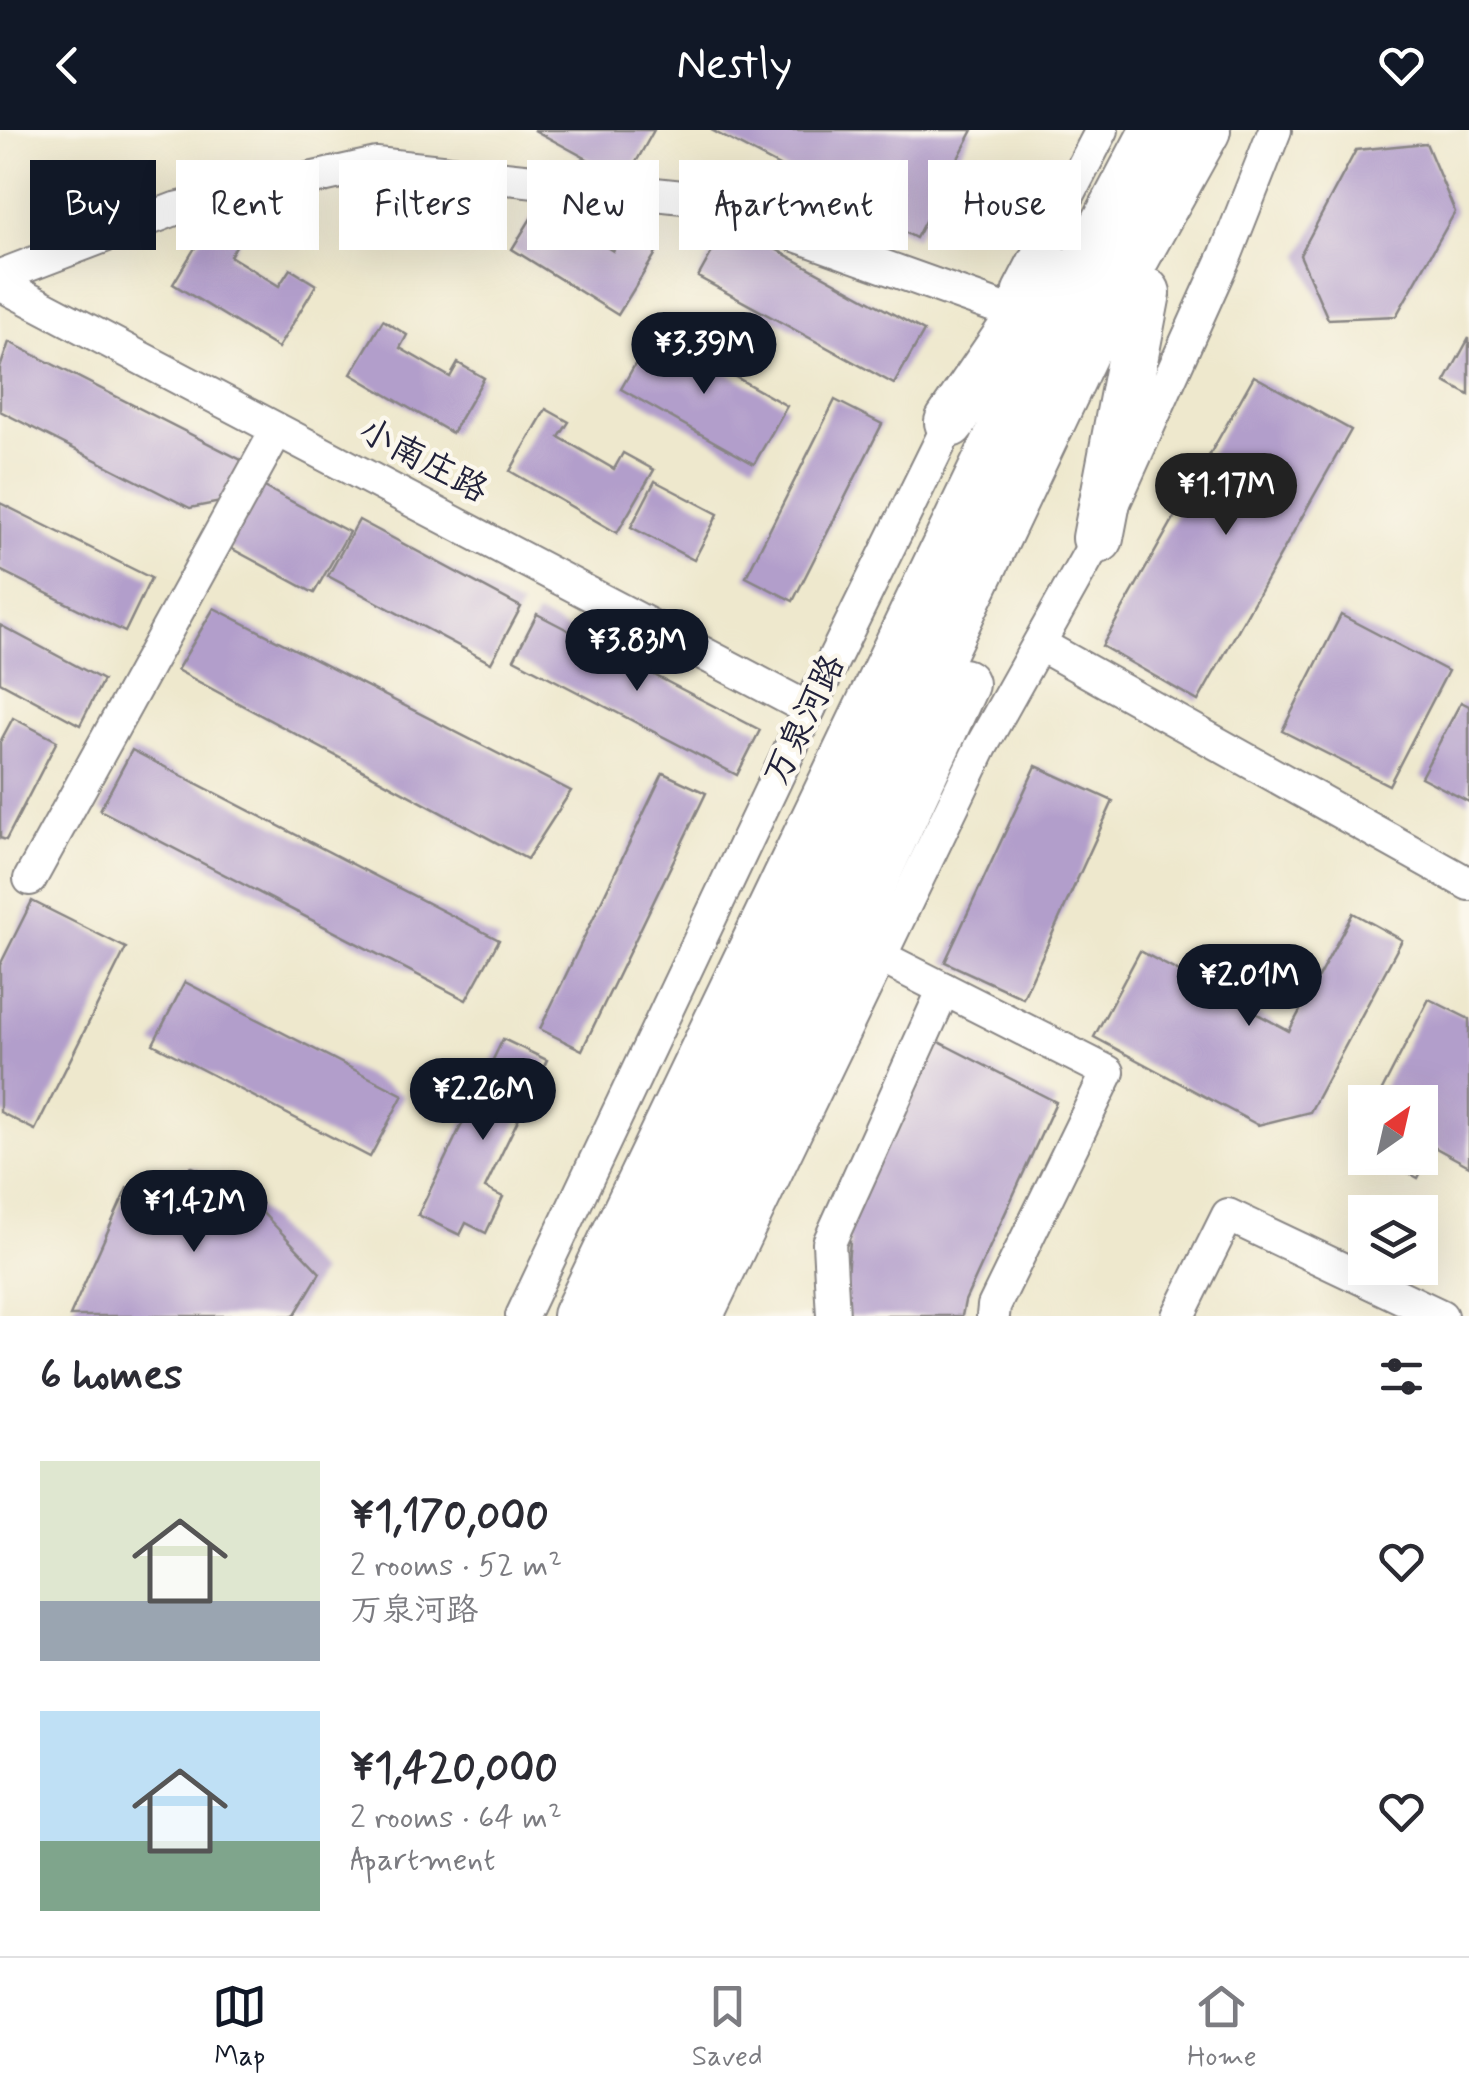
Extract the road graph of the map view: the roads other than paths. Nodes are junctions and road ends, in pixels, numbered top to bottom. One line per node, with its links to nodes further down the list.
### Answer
1 (1102, 130): 9 (street, 万泉河路)
2 (1148, 130): 10 (highway)
3 (1156, 130): 21 (highway, 万泉河路)
4 (1208, 130): 8 (highway); 22 (highway)
5 (1275, 130): 12 (street)
6 (0, 276): 9 (street)
7 (0, 284): 11 (street, 小南庄路)
8 (1145, 293): 12 (highway); 19 (highway)
9 (1008, 310): 10 (street, 万泉河路)
10 (950, 422): 14 (street, 万泉河路)
11 (277, 430): 14 (street, 小南庄路); 15 (street)
12 (1098, 538): 13 (street)
13 (1038, 644): 16 (street); 17 (street)
14 (809, 710): 20 (street, 万泉河路)
15 (30, 879)
16 (1469, 884)
17 (878, 956): 18 (street); 19 (street)
18 (944, 989): 23 (street); 24 (street)
19 (690, 1302)
20 (522, 1316)
21 (578, 1316)
22 (626, 1316)
23 (833, 1316)
24 (993, 1316)
25 (1178, 1316): 26 (street)
26 (1441, 1316)

